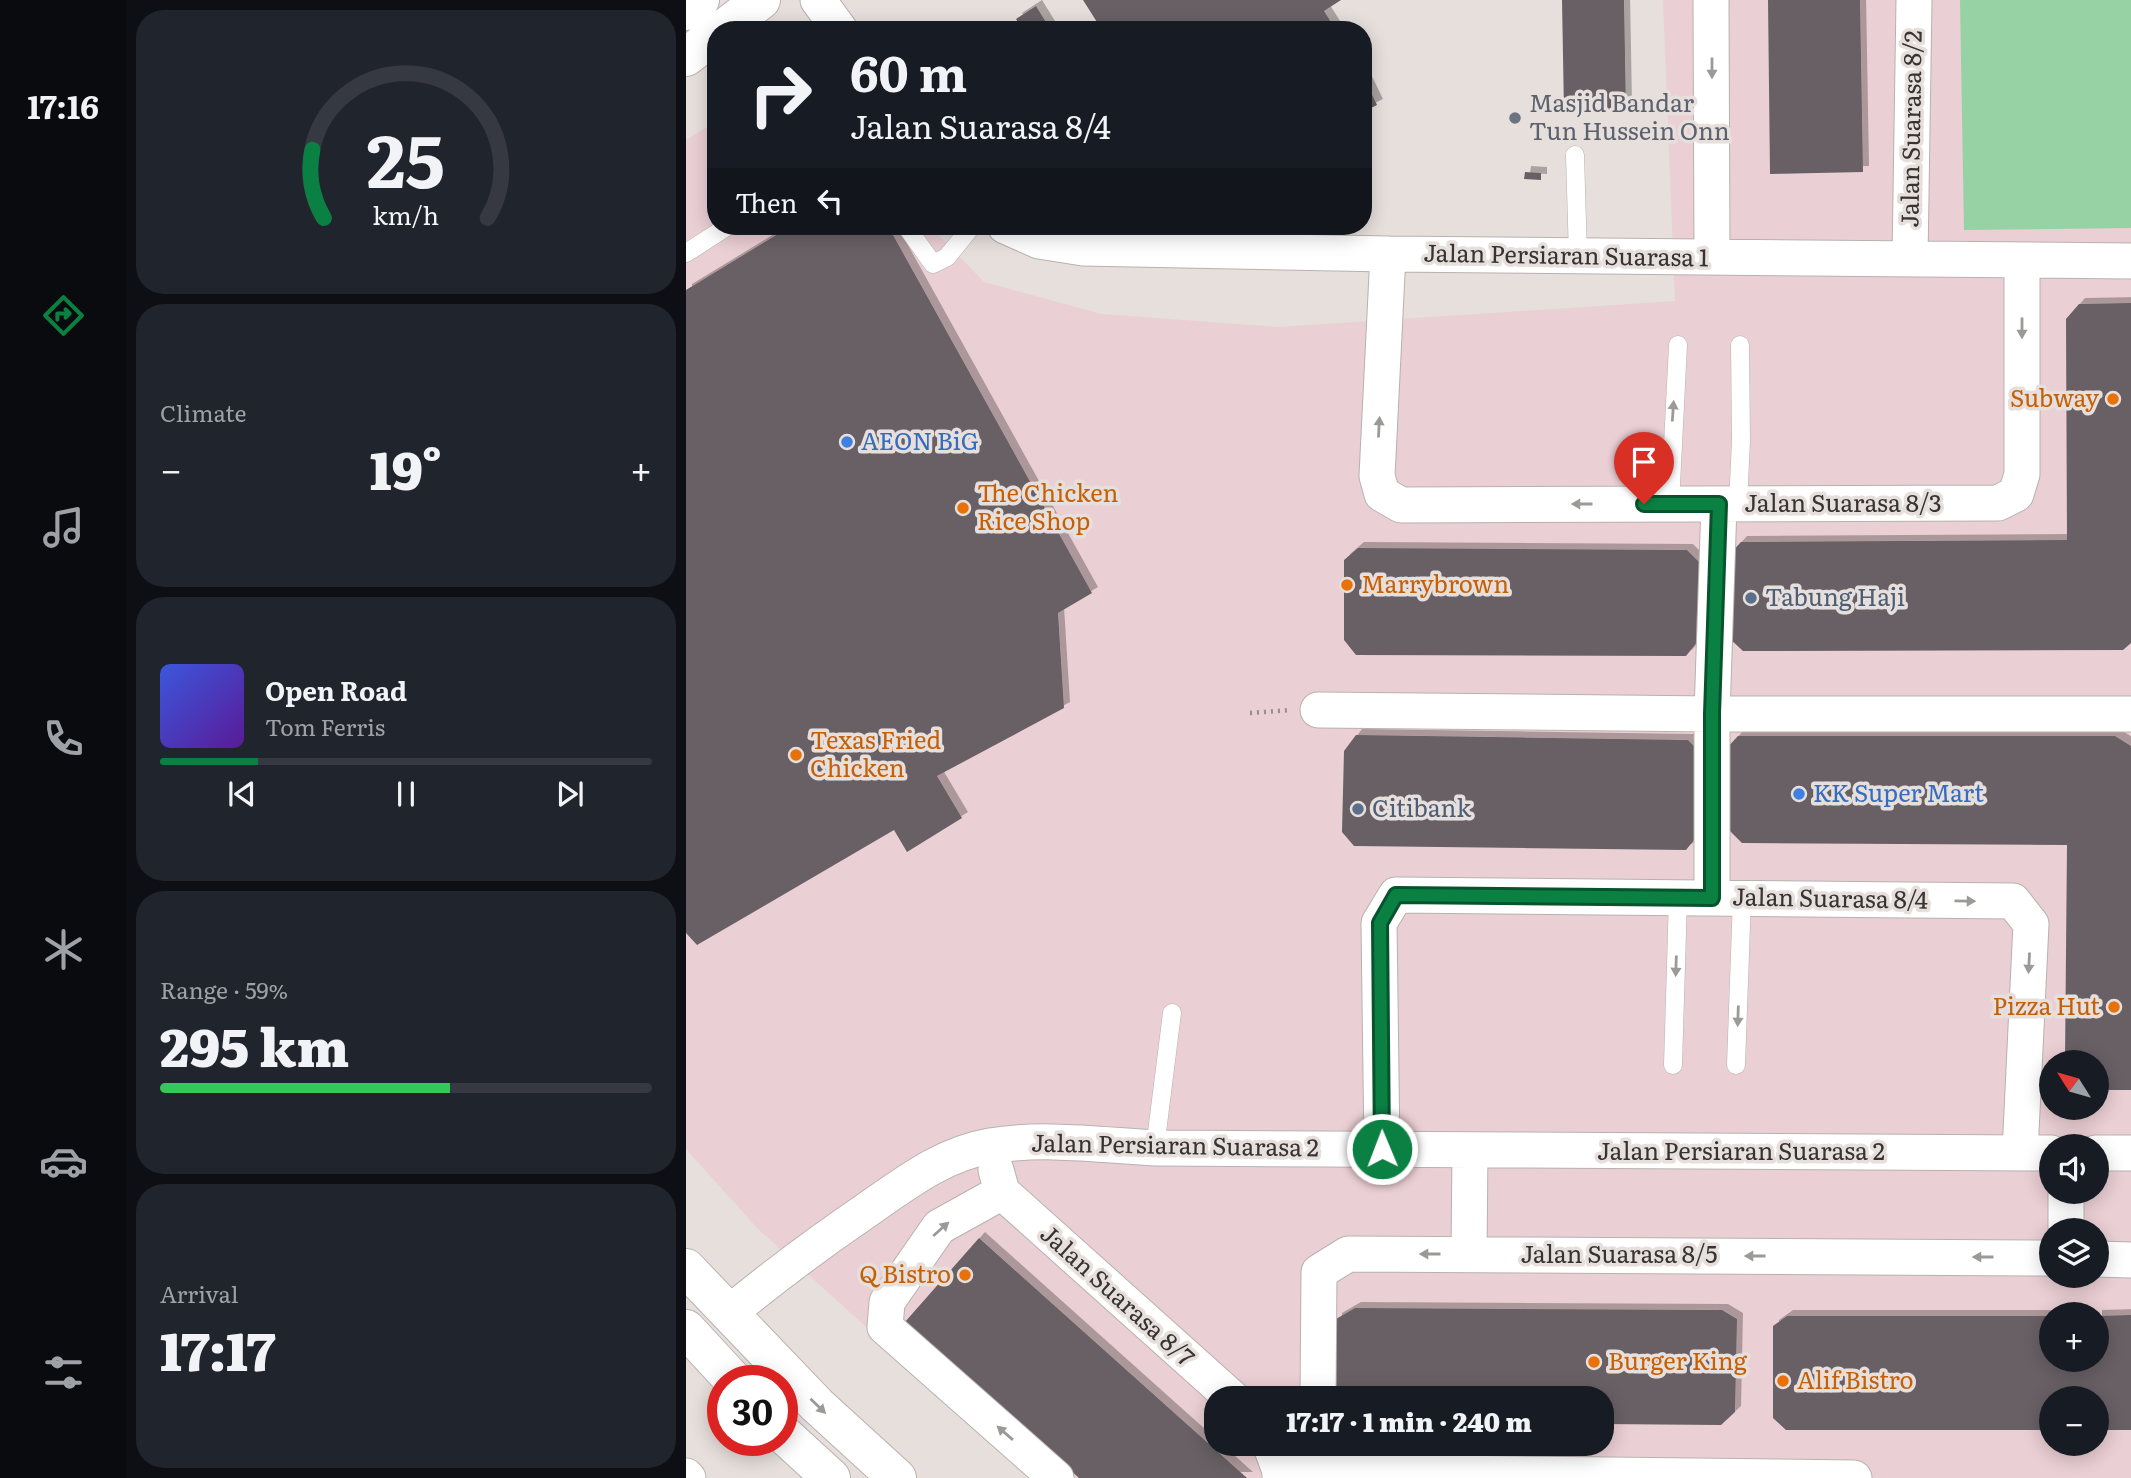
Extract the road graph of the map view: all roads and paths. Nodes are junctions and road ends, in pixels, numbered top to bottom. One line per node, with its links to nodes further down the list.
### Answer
1 (700, 0): 6 (main road)
2 (761, 0): 7 (main road)
3 (818, 0): 8 (street)
4 (1711, 0): 20 (street, one-way to 20)
5 (1914, 0): 21 (street, Jalan Suarasa 8/2)
6 (686, 10)
7 (734, 21)
8 (833, 21)
9 (707, 41): 10 (main road)
10 (686, 57)
11 (1574, 155): 19 (lane)
12 (714, 235): 17 (lane)
13 (912, 235): 14 (lane)
14 (965, 235)
15 (1025, 235): 16 (street, Jalan Persiaran Suarasa 1)
16 (1212, 238): 18 (street, Jalan Persiaran Suarasa 1)
17 (686, 253)
18 (1388, 254): 19 (street, Jalan Persiaran Suarasa 1); 26 (street, Jalan Suarasa 8/3, one-way to 18)
19 (1578, 256): 20 (street, Jalan Persiaran Suarasa 1)
20 (1712, 257): 21 (street, Jalan Persiaran Suarasa 1)
21 (1910, 259): 22 (street, Jalan Persiaran Suarasa 1)
22 (2022, 260): 23 (street, Jalan Persiaran Suarasa 1); 27 (street, Jalan Suarasa 8/3, one-way to 27)
23 (2131, 261)
24 (1678, 345): 26 (lane, one-way to 24)
25 (1740, 345): 27 (lane)
26 (1670, 504): 27 (street, Jalan Suarasa 8/3)
27 (1728, 504): 31 (street)
28 (1306, 710): 29 (path); 31 (street)
29 (1250, 713)
30 (2131, 713): 31 (street)
31 (1712, 714): 32 (street)
32 (1711, 898): 34 (lane, one-way to 34); 35 (lane, one-way to 35); 38 (street, Jalan Suarasa 8/4); 40 (street, Jalan Suarasa 8/4, one-way to 40)
33 (1172, 1013): 37 (lane)
34 (1673, 1065)
35 (1737, 1065)
36 (989, 1146): 37 (street, Jalan Persiaran Suarasa 2); 43 (street); 49 (street, Jalan Persiaran Suarasa 2)
37 (1154, 1148): 38 (street, Jalan Persiaran Suarasa 2)
38 (1382, 1149): 39 (street, Jalan Persiaran Suarasa 2)
39 (1469, 1150): 40 (street, Jalan Persiaran Suarasa 2); 44 (street)
40 (2035, 1153)
41 (2109, 1153): 42 (street)
42 (2131, 1153)
43 (1002, 1192): 52 (street, Jalan Suarasa 8/7); 59 (street, one-way to 43)
44 (1469, 1254): 45 (street, Jalan Suarasa 8/5, one-way to 44); 53 (street, Jalan Suarasa 8/5, one-way to 53)
45 (2039, 1258)
46 (2109, 1259): 47 (street)
47 (2131, 1260)
48 (686, 1268): 49 (main road)
49 (728, 1314): 58 (main road, one-way to 58)
50 (686, 1329): 51 (main road)
51 (719, 1365)
52 (1219, 1386)
53 (1318, 1386)
54 (798, 1448): 57 (main road)
55 (1277, 1464): 56 (street)
56 (1317, 1465): 60 (street)
57 (831, 1478)
58 (897, 1478)
59 (1056, 1478)
60 (1854, 1478)

